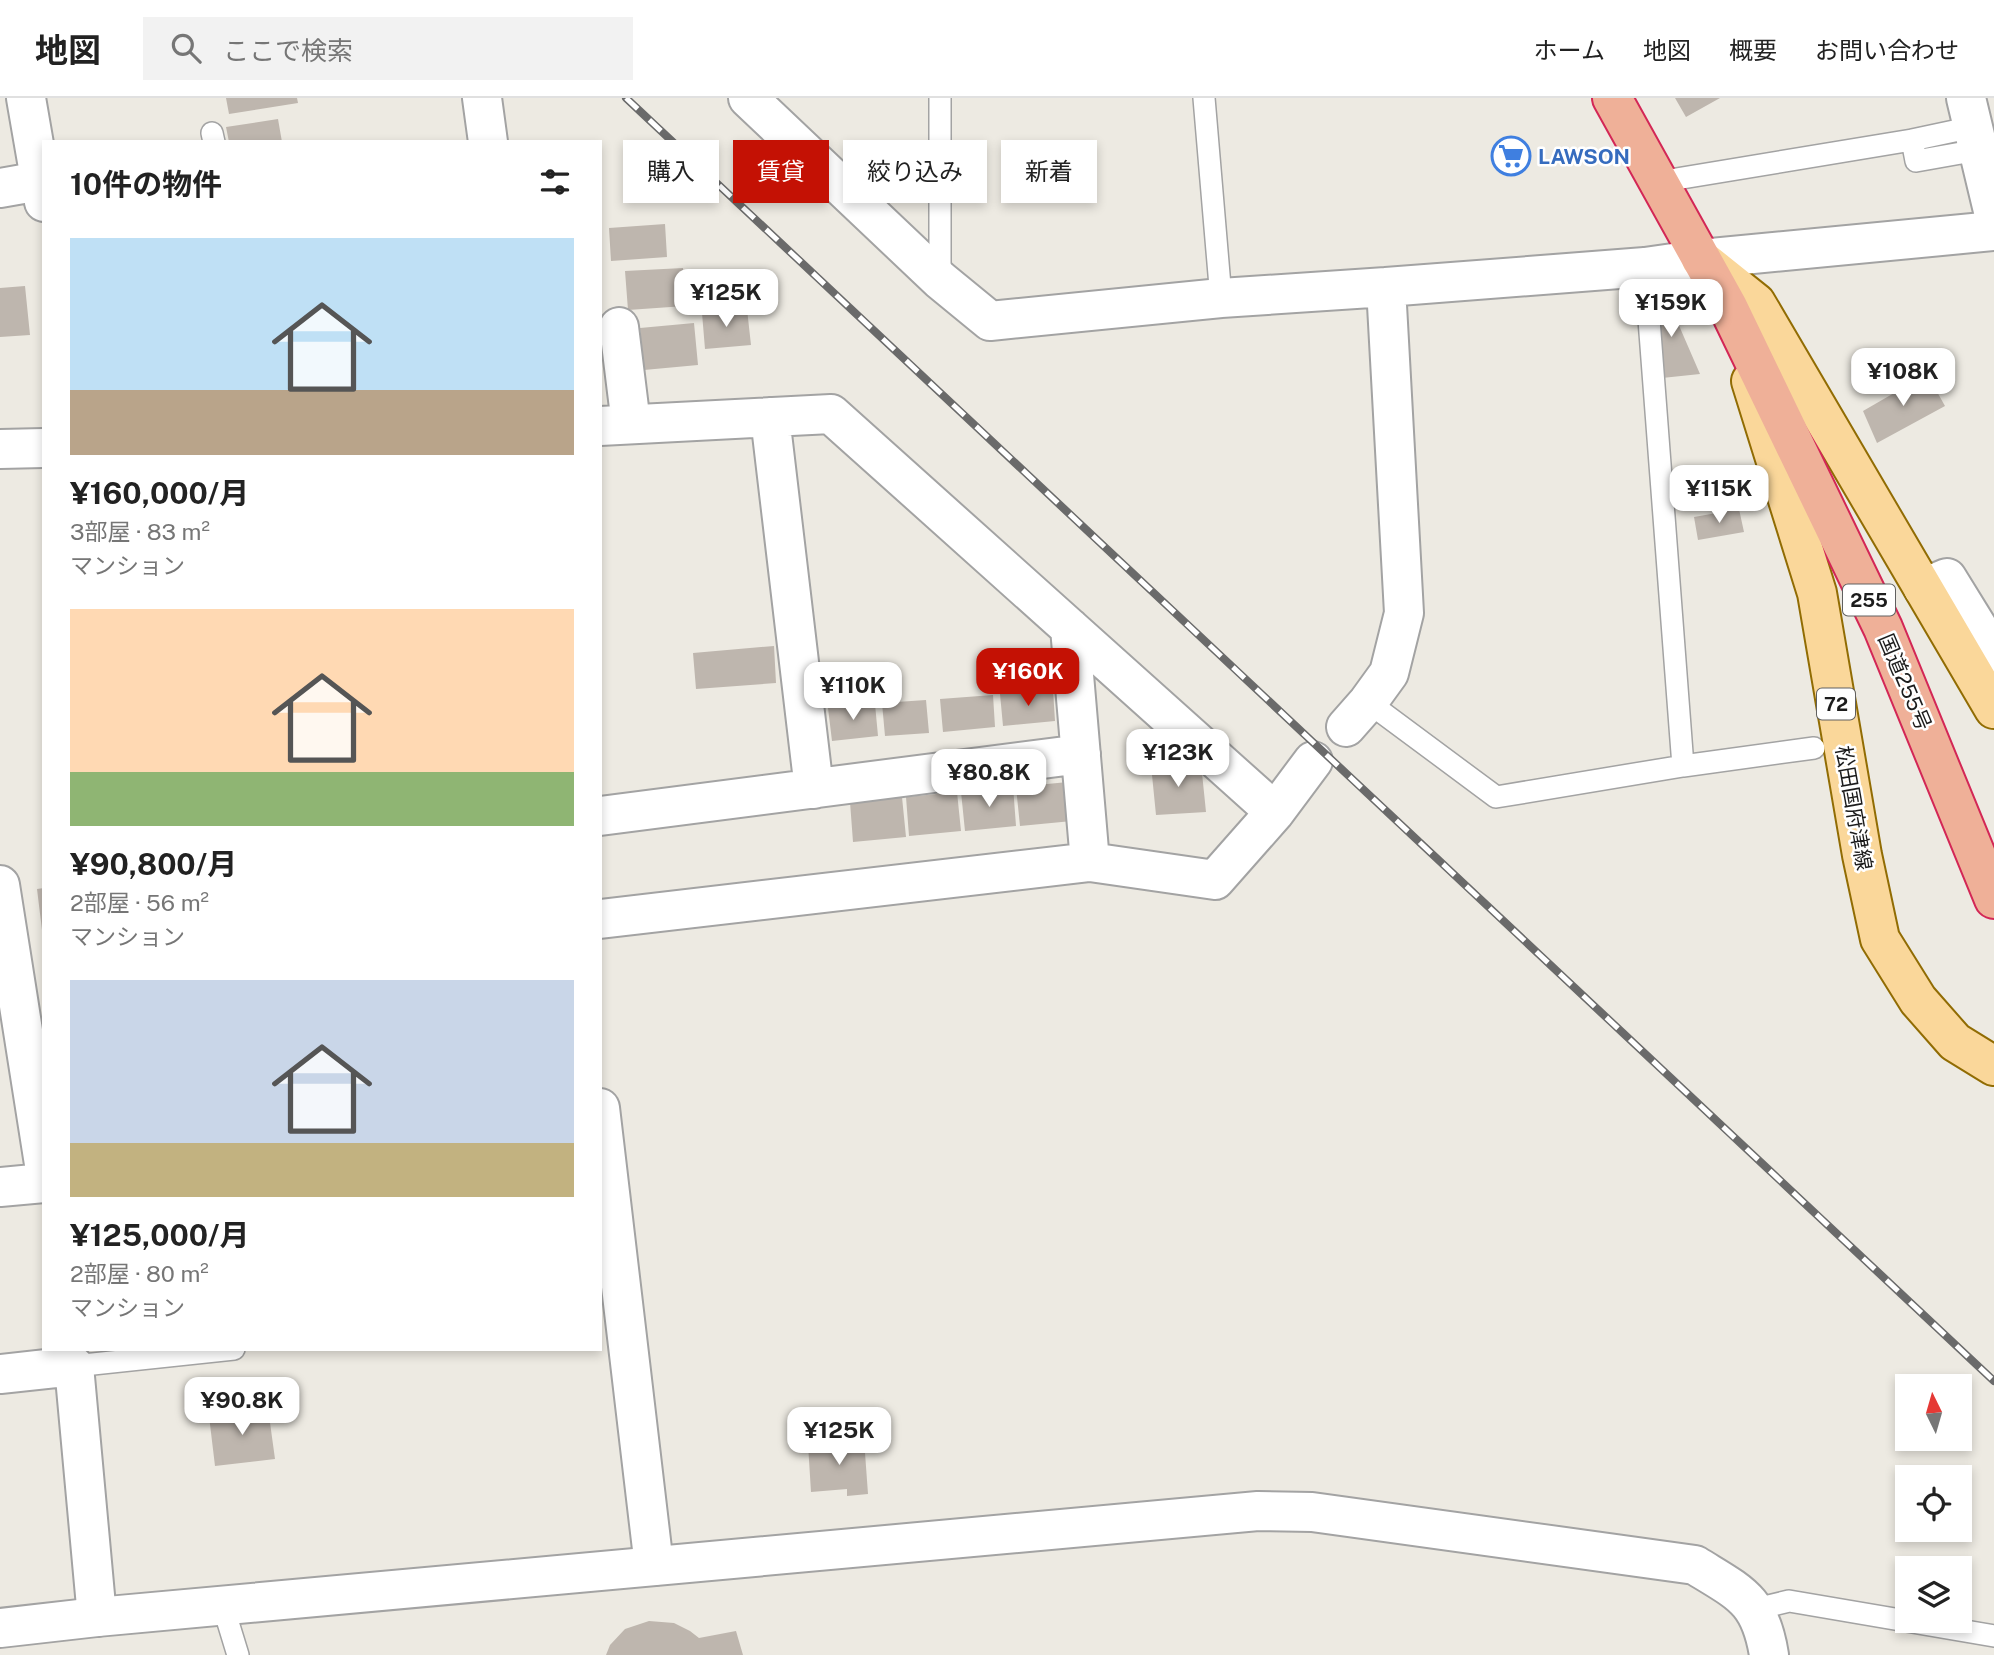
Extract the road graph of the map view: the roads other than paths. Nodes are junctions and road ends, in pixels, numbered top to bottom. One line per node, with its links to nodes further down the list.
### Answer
1 (26, 98): 11 (street)
2 (482, 98): 8 (street)
3 (748, 98): 16 (street)
4 (940, 98): 16 (lane)
5 (1204, 98): 18 (lane)
6 (1612, 98): 9 (highway, 国道255号 / 255)
7 (1972, 125): 9 (lane); 12 (street)
8 (488, 140)
9 (1658, 182): 14 (highway, 国道255号 / 255)
10 (0, 188): 11 (street)
11 (42, 192)
12 (1994, 215)
13 (1994, 231): 14 (street)
14 (1701, 259): 15 (street); 19 (highway, 国道255号 / 255); 25 (main road)
15 (1645, 267): 17 (street); 33 (lane)
16 (940, 280): 18 (street)
17 (1386, 287): 18 (street); 29 (street)
18 (1221, 298)
19 (1728, 307): 39 (highway, 国道255号 / 255); 41 (main road, 松田国府津線 / 72)
20 (619, 327): 22 (street)
21 (770, 417): 22 (street); 26 (street); 34 (street)
22 (615, 425)
23 (42, 448): 24 (street)
24 (0, 449)
25 (1923, 588): 27 (street); 28 (main road)
26 (1070, 628): 31 (street); 35 (street)
27 (1994, 654)
28 (1994, 709)
29 (1357, 714): 33 (lane)
30 (1814, 748): 33 (lane)
31 (1081, 754): 34 (street); 37 (street)
32 (1313, 761): 35 (street)
33 (1683, 766)
34 (814, 789): 36 (street)
35 (1275, 812): 37 (street)
36 (602, 816)
37 (1090, 862): 40 (street)
38 (0, 885): 43 (street)
39 (1994, 899)
40 (602, 919)
41 (1994, 1066)
42 (602, 1142): 46 (street)
43 (42, 1151)
44 (42, 1183): 45 (street)
45 (0, 1187)
46 (612, 1312): 50 (street)
47 (215, 1351): 48 (lane)
48 (74, 1366): 49 (street); 53 (street)
49 (0, 1374)
50 (654, 1566): 51 (street); 52 (street)
51 (223, 1606): 53 (street); 56 (lane)
52 (1756, 1609): 55 (lane); 57 (street)
53 (97, 1617): 54 (street)
54 (0, 1628)
55 (1994, 1636)
56 (238, 1655)
57 (1769, 1655)

